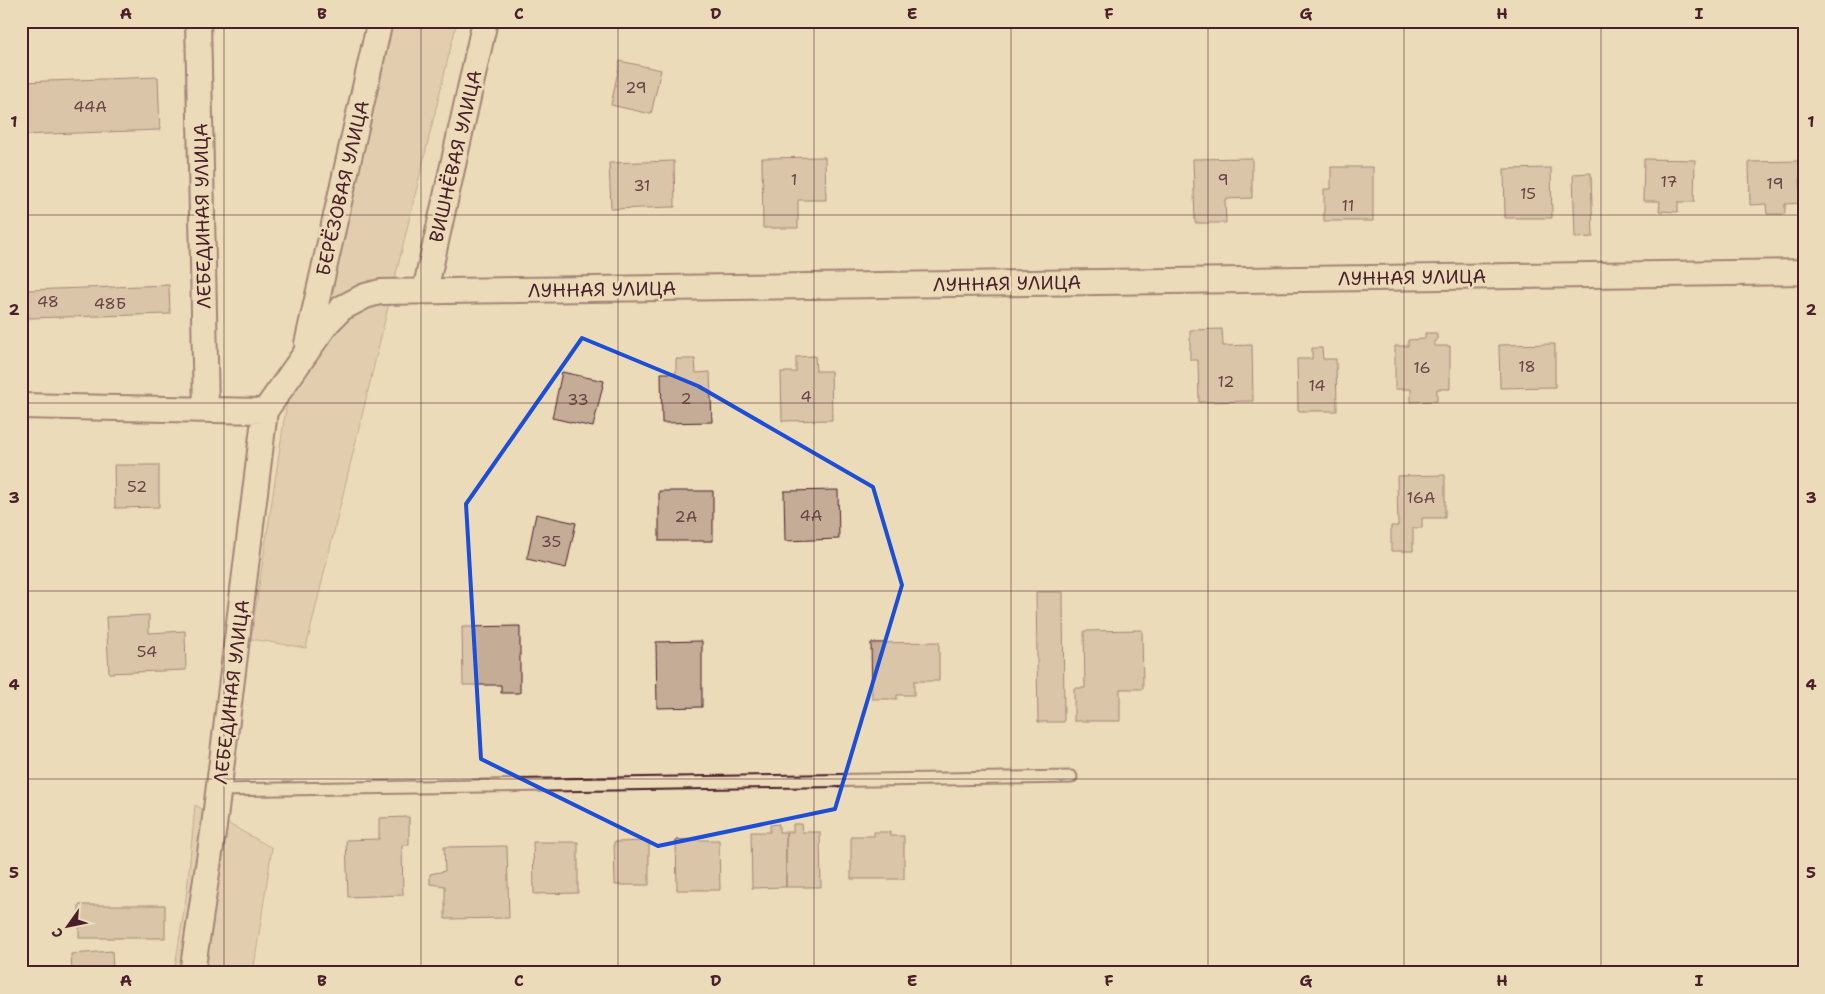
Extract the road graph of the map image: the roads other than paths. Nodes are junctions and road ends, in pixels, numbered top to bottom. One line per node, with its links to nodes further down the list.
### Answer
1 (198, 21): 8 (street, ЛЕБЕДИНАЯ УЛИЦА)
2 (380, 21): 6 (street, БЕРЁЗОВАЯ УЛИЦА)
3 (485, 21): 5 (street, ВИШНЁВАЯ УЛИЦА)
4 (1804, 272): 5 (street, ЛУННАЯ УЛИЦА)
5 (425, 292): 6 (street, ЛУННАЯ УЛИЦА)
6 (305, 354): 9 (street, ЛУННАЯ УЛИЦА)
7 (21, 406): 8 (street)
8 (206, 410): 9 (street)
9 (265, 411): 11 (street, ЛЕБЕДИНАЯ УЛИЦА)
10 (1071, 778): 11 (lane)
11 (219, 790): 12 (street, ЛЕБЕДИНАЯ УЛИЦА)
12 (192, 973)

